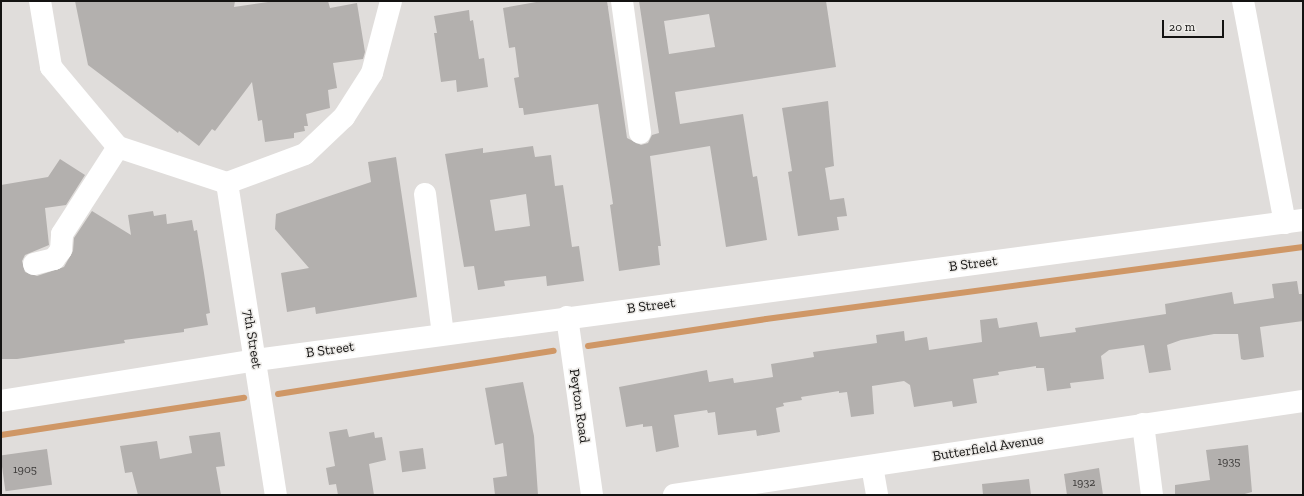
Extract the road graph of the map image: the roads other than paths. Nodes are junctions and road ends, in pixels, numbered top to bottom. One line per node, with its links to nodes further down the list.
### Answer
1 (40, 1): 6 (street)
2 (391, 1): 7 (street)
3 (622, 1): 5 (street)
4 (1243, 1): 9 (street)
5 (640, 133)
6 (118, 147): 7 (street); 10 (street)
7 (228, 183): 13 (street, 7th Street)
8 (425, 194): 12 (street)
9 (1294, 222): 11 (street, B Street)
10 (34, 264)
11 (567, 317): 12 (street, B Street); 19 (street, Peyton Road)
12 (443, 334): 13 (street, B Street)
13 (256, 360): 14 (street, B Street); 18 (street, 7th Street)
14 (1, 401)
15 (1303, 401): 16 (street, Butterfield Avenue)
16 (1143, 424): 17 (street, Butterfield Avenue); 22 (street)
17 (872, 466): 20 (street, Butterfield Avenue); 21 (street)
18 (276, 495)
19 (592, 495)
20 (674, 495)
21 (877, 495)
22 (1152, 495)

